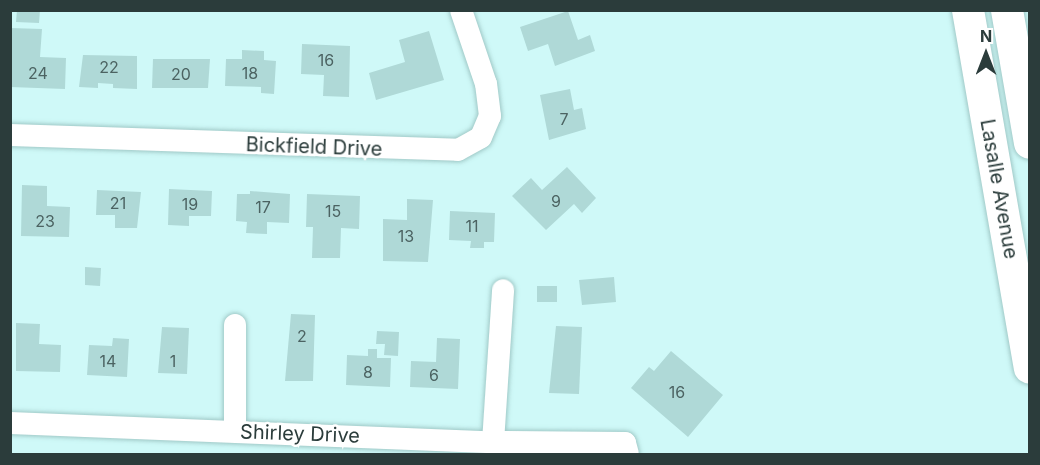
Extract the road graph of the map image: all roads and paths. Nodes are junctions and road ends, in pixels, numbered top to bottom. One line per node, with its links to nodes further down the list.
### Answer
1 (461, 10): 4 (street, Bickfield Drive)
2 (968, 10): 8 (main road, Lasalle Avenue)
3 (1007, 10): 5 (main road, Lasalle Avenue)
4 (10, 135)
5 (1029, 143)
6 (503, 290): 11 (street)
7 (235, 325): 10 (street)
8 (1029, 368)
9 (10, 423): 10 (street, Shirley Drive)
10 (235, 431): 11 (street, Shirley Drive)
11 (493, 442): 12 (street, Shirley Drive)
12 (627, 449)

